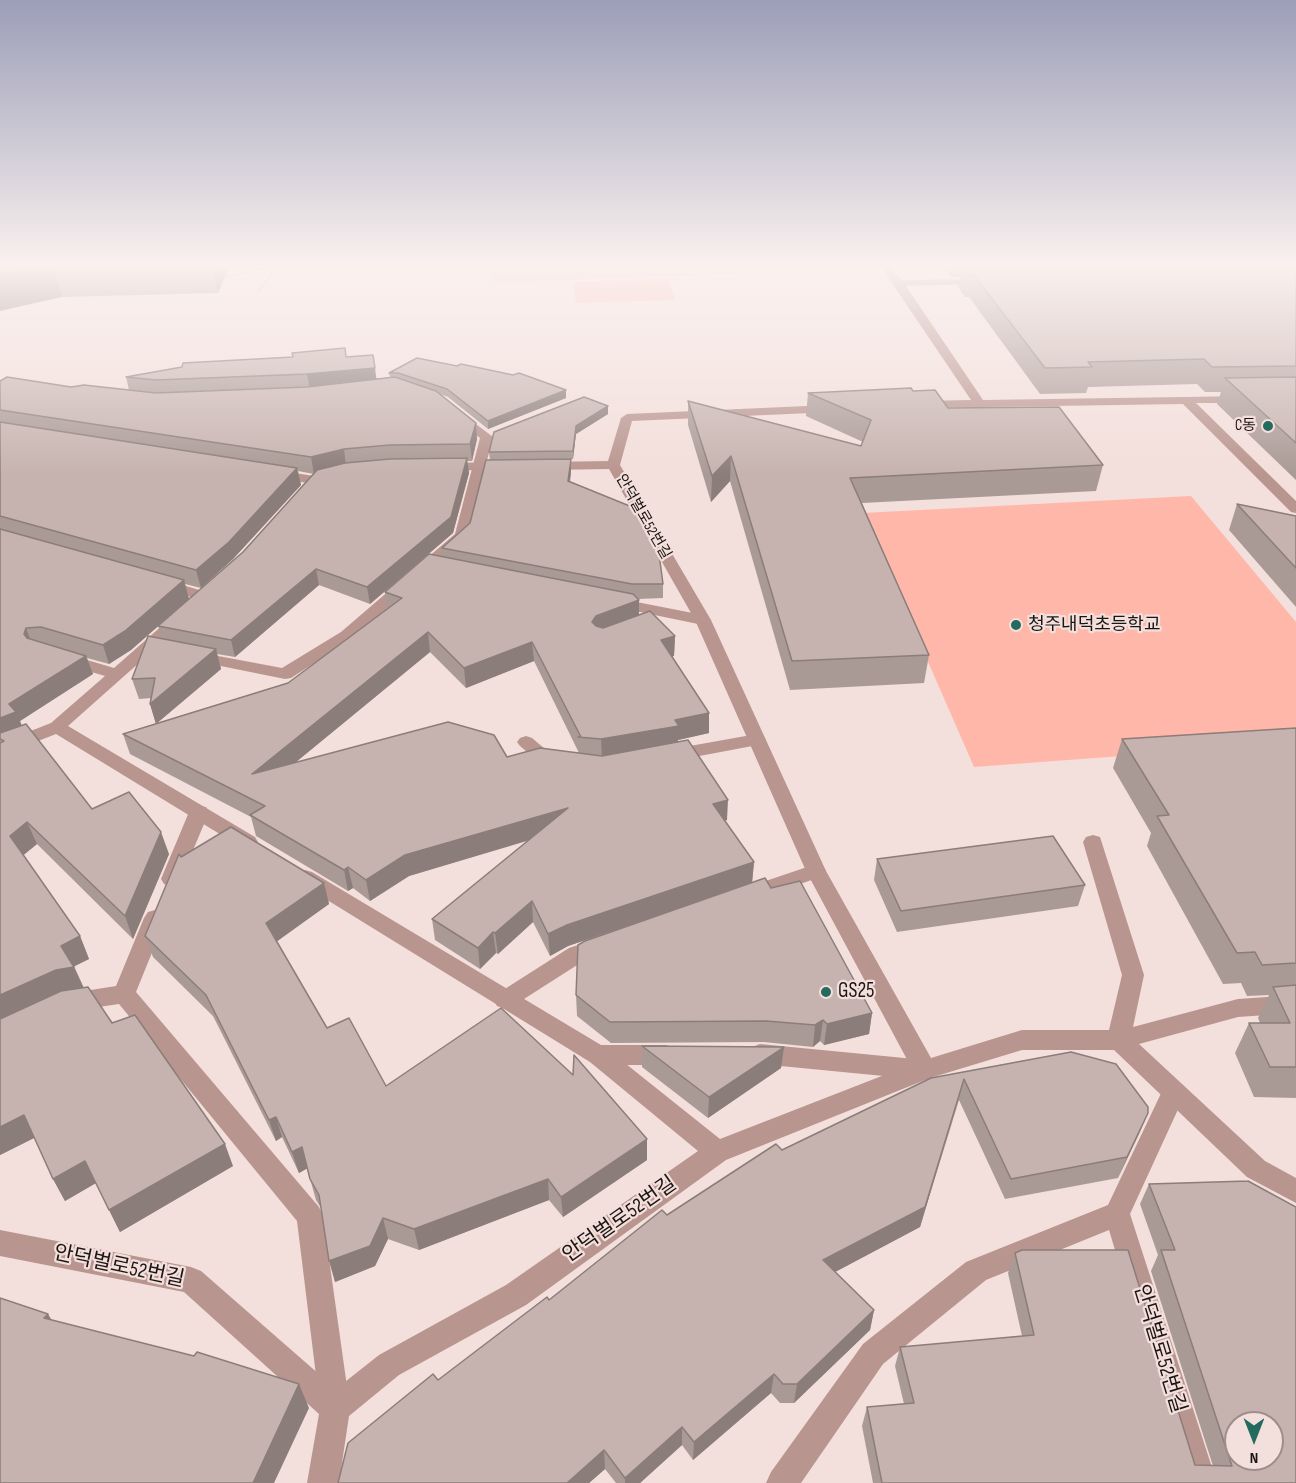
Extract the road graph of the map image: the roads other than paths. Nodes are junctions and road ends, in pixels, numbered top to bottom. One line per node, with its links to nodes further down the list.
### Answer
1 (935, 336): 4 (street)
2 (1252, 399): 3 (street)
3 (1187, 400): 4 (street); 15 (street)
4 (978, 402): 5 (street)
5 (908, 405)
6 (838, 408): 8 (street)
7 (452, 409): 9 (street)
8 (613, 465): 9 (street, 안덕벌로52번길); 23 (street, 안덕벌로52번길)
9 (481, 466): 10 (street, 안덕벌로52번길); 16 (street)
10 (425, 467)
11 (256, 471): 13 (street)
12 (346, 472): 13 (street)
13 (314, 480): 14 (street)
14 (299, 497)
15 (1296, 509)
16 (426, 566): 17 (street); 25 (street)
17 (449, 570)
18 (147, 580): 20 (street)
19 (218, 583): 20 (street)
20 (204, 596): 25 (street)
21 (606, 601): 22 (street)
22 (674, 614): 23 (street); 24 (street)
23 (703, 620): 29 (street, 안덕벌로52번길)
24 (643, 625)
25 (148, 648): 27 (street)
26 (52, 654): 27 (street)
27 (117, 674): 28 (street)
28 (57, 727): 31 (street); 34 (street)
29 (757, 740): 32 (street); 38 (street, 안덕벌로52번길)
30 (526, 742): 33 (street)
31 (0, 750)
32 (657, 758)
33 (570, 765)
34 (199, 812): 36 (street); 41 (street)
35 (1093, 842): 45 (street)
36 (270, 856)
37 (290, 868): 42 (street)
38 (816, 871): 39 (street); 49 (street, 안덕벌로52번길)
39 (729, 901)
40 (621, 939): 42 (street)
41 (124, 994): 44 (street); 55 (street)
42 (505, 1000): 48 (street)
43 (1296, 1004): 45 (street, 안덕벌로52번길)
44 (48, 1012)
45 (1119, 1040): 49 (street, 안덕벌로52번길); 50 (street)
46 (693, 1054): 48 (street)
47 (740, 1054): 49 (street, 안덕벌로52번길)
48 (598, 1055): 51 (street)
49 (926, 1070): 51 (street, 안덕벌로52번길)
50 (1174, 1092): 52 (street); 53 (street)
51 (717, 1152): 55 (street, 안덕벌로52번길)
52 (1296, 1191)
53 (1117, 1214): 57 (street); 58 (street, 안덕벌로52번길)
54 (0, 1243): 55 (street, 안덕벌로52번길)
55 (335, 1408): 56 (street)
56 (323, 1483)
57 (782, 1483)
58 (1201, 1483)

